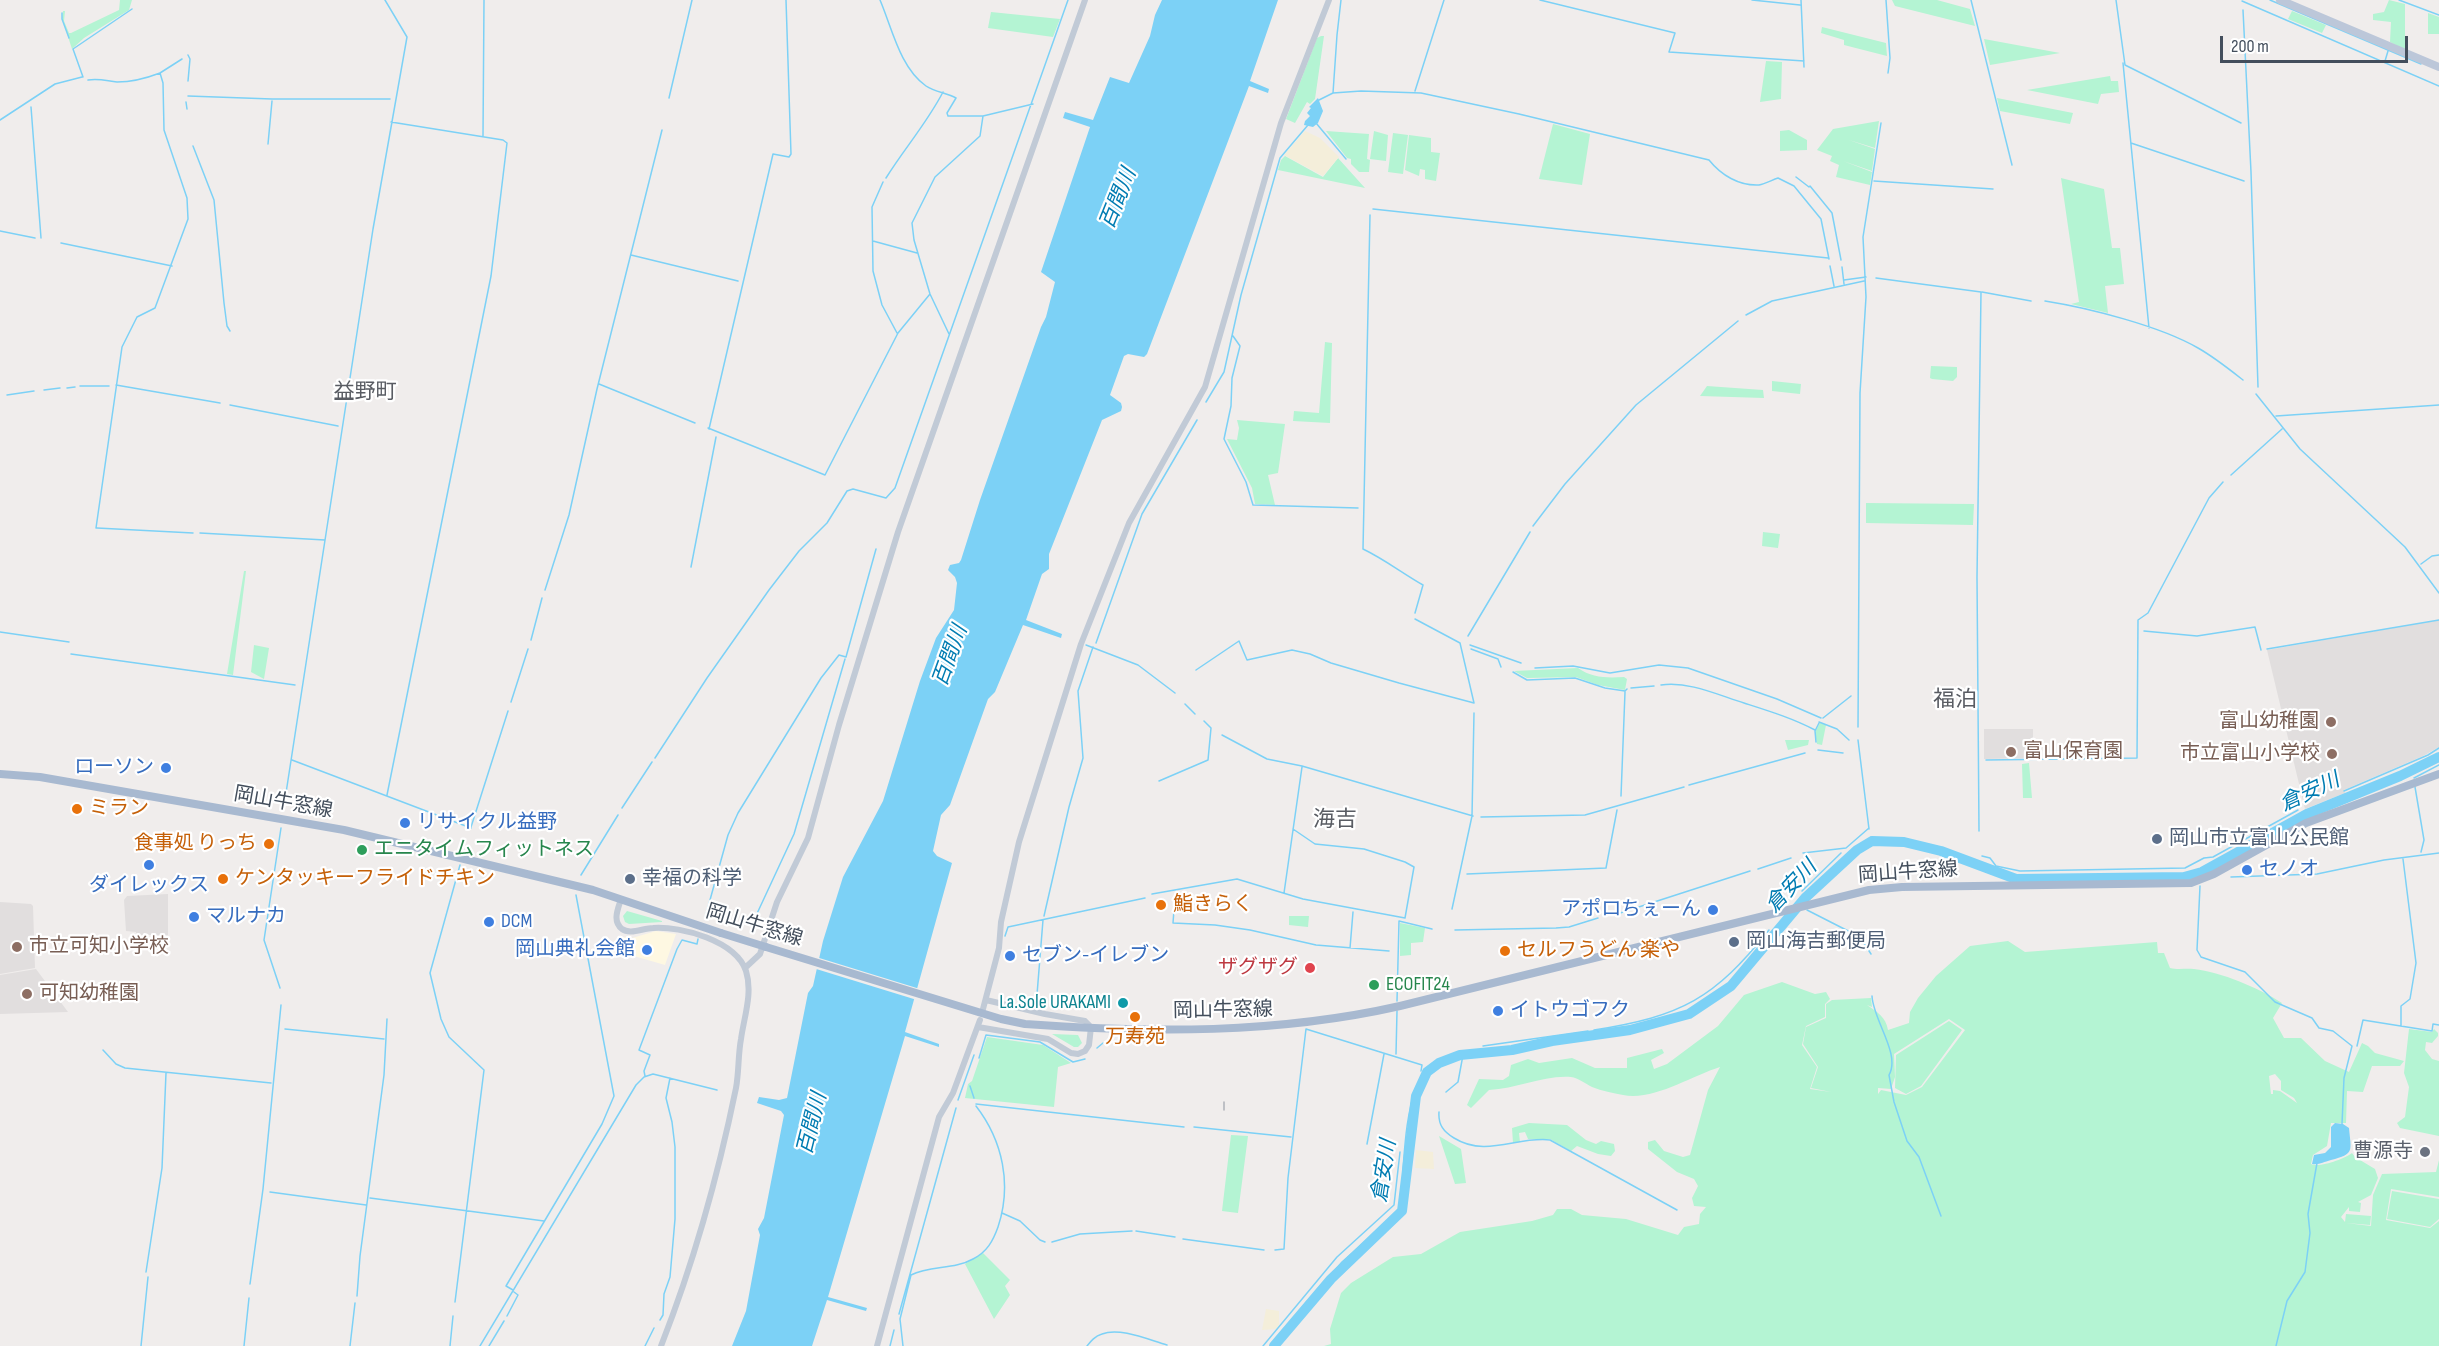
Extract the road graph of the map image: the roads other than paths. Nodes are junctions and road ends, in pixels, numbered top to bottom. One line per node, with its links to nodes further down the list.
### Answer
1 (1085, 0): 8 (street)
2 (1329, 0): 9 (street)
3 (2280, 0): 4 (main road)
4 (2439, 67)
5 (0, 774): 7 (main road, 岡山牛窓線)
6 (2439, 774): 11 (main road, 岡山牛窓線)
7 (621, 899): 8 (street); 11 (main road, 岡山牛窓線, bridge)
8 (745, 968): 12 (street)
9 (986, 1000): 10 (street); 11 (street)
10 (983, 1009)
11 (1091, 1028): 13 (street)
12 (661, 1346)
13 (878, 1346)

